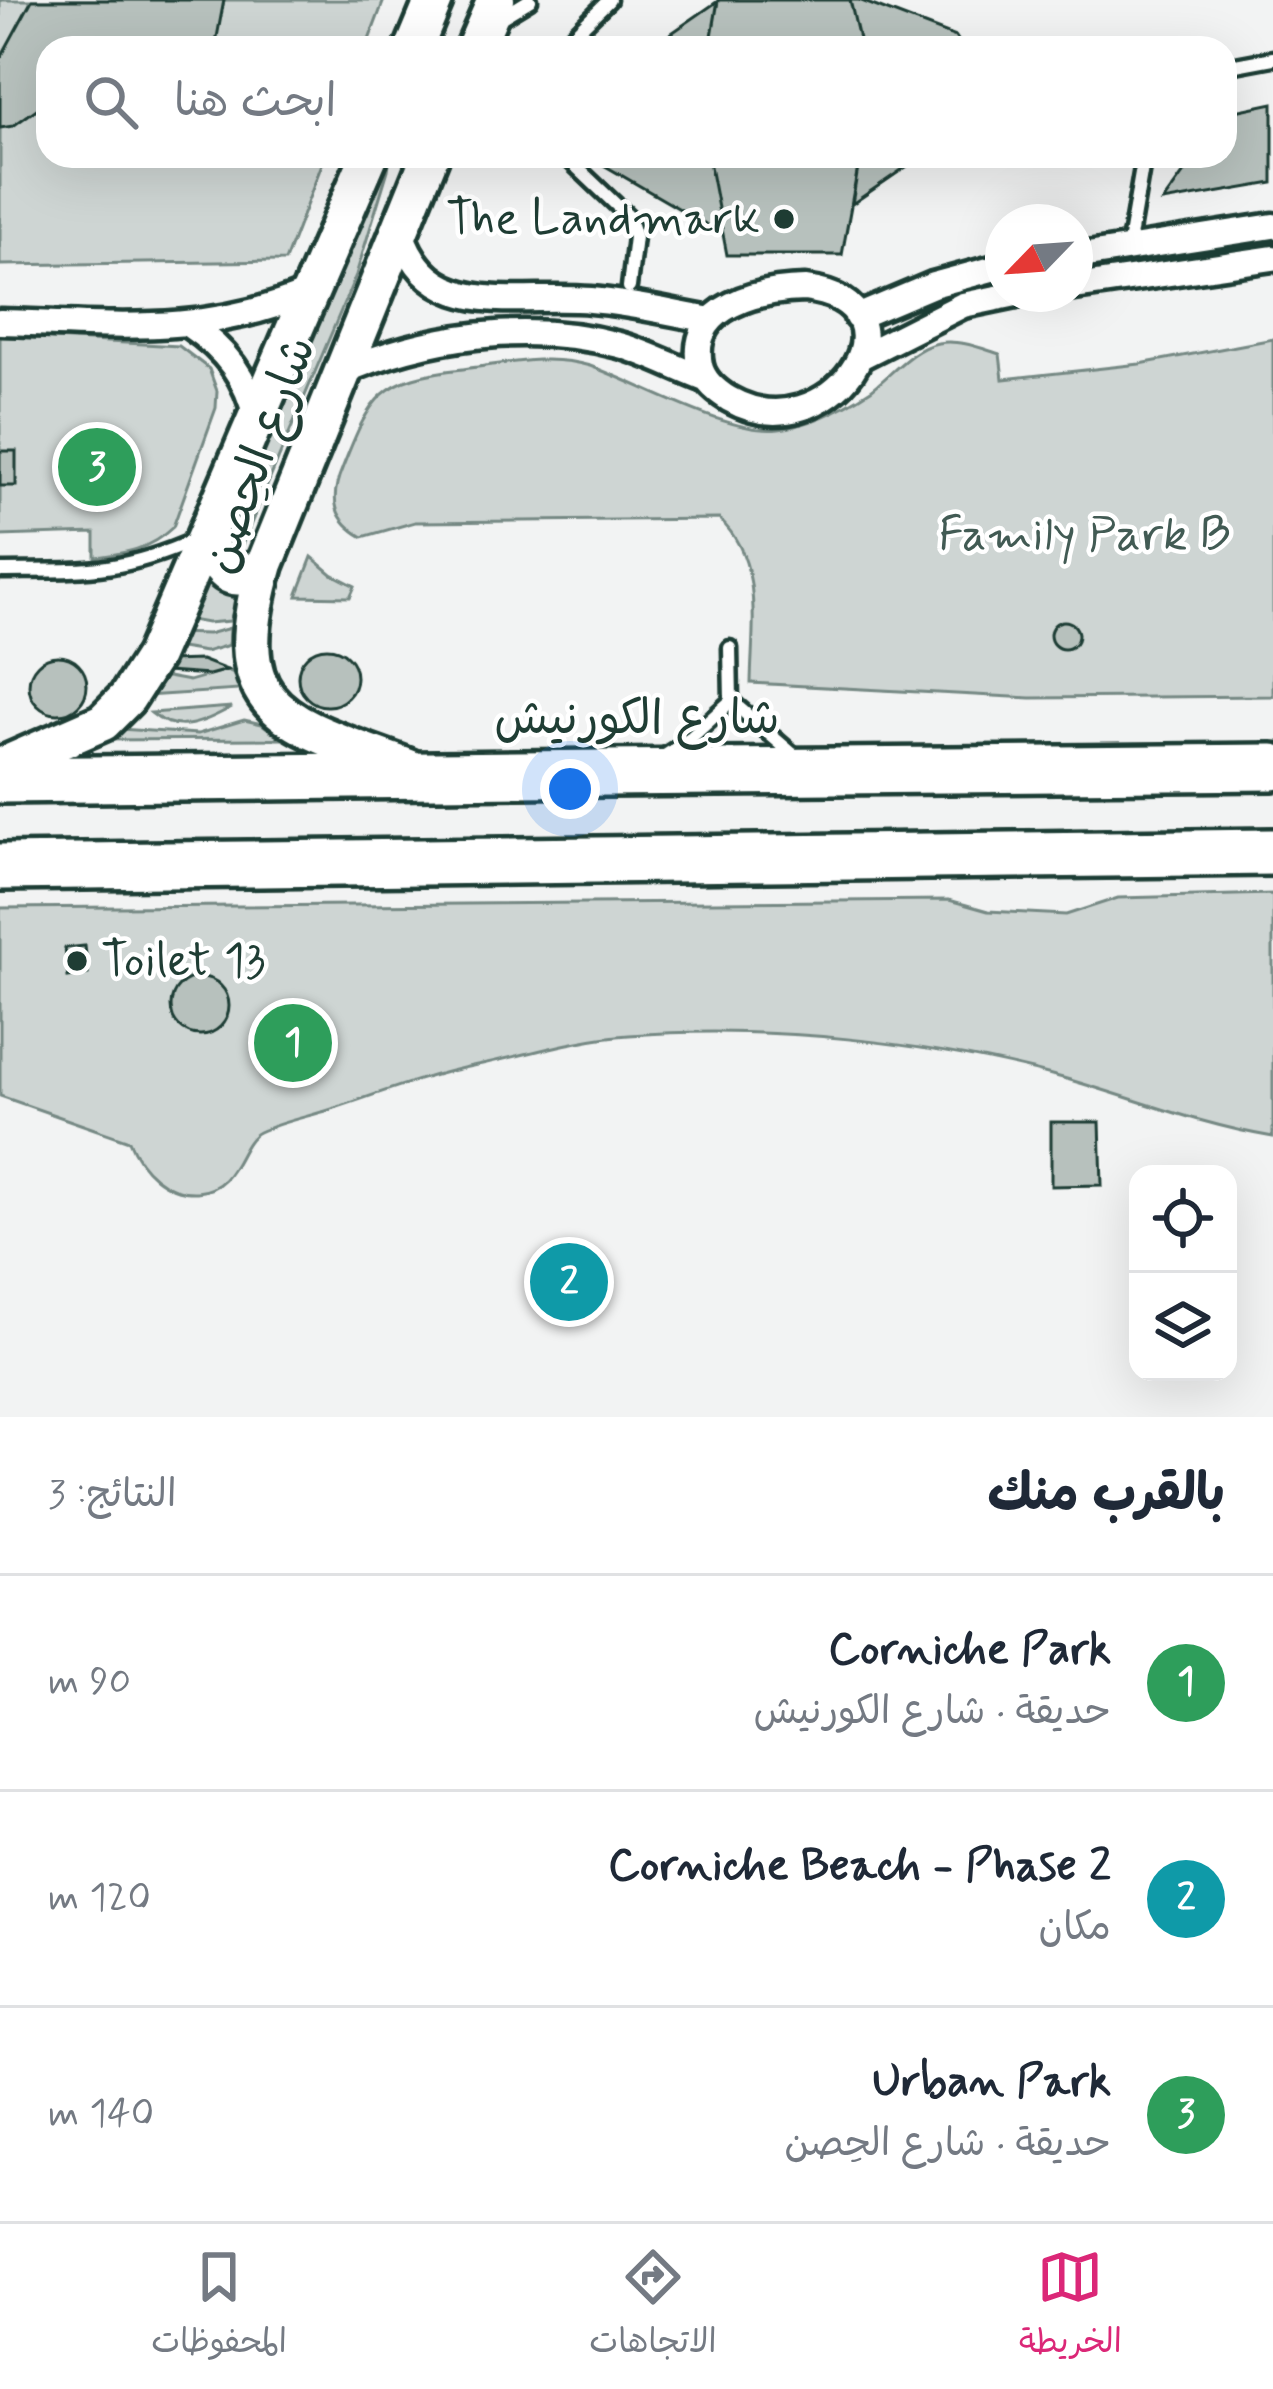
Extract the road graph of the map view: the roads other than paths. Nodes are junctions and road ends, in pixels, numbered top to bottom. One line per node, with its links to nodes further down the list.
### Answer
1 (530, 0): 4 (lane)
2 (609, 0): 6 (lane)
3 (431, 4): 5 (street)
4 (485, 24)
5 (419, 36)
6 (572, 36)
7 (1273, 58): 8 (lane)
8 (1237, 65)
9 (364, 168): 21 (street, شارع الحِصن)
10 (425, 168): 14 (street, شارع الحِصن)
11 (578, 168): 20 (lane)
12 (1142, 168): 15 (lane)
13 (1273, 226): 15 (street)
14 (400, 229): 24 (street); 28 (street, شارع الحِصن)
15 (1128, 250): 16 (street)
16 (1093, 255)
17 (1273, 258): 19 (street)
18 (985, 271): 23 (street)
19 (1093, 284)
20 (629, 287)
21 (312, 291): 26 (street); 30 (street, شارع الحِصن)
22 (985, 300): 27 (street)
23 (857, 317): 24 (street); 27 (street)
24 (711, 320): 29 (street)
25 (0, 322): 26 (street)
26 (188, 326): 30 (street)
27 (860, 357): 29 (street)
28 (340, 373): 29 (street); 32 (street, شارع الحِصن)
29 (705, 379)
30 (257, 421): 31 (street, شارع الحِصن)
31 (207, 535): 32 (street); 33 (lane); 36 (street, شارع الحِصن)
32 (265, 564): 38 (street, شارع الحِصن)
33 (0, 571)
34 (730, 648): 35 (lane)
35 (731, 701): 39 (lane); 40 (lane)
36 (0, 767)
37 (1273, 767): 40 (highway, شارع الكورنيش)
38 (419, 772): 39 (highway, شارع الكورنيش); 41 (highway, شارع الكورنيش)
39 (632, 773): 40 (highway, شارع الكورنيش)
40 (824, 773)
41 (0, 780)
42 (1273, 852): 43 (highway)
43 (0, 867)

